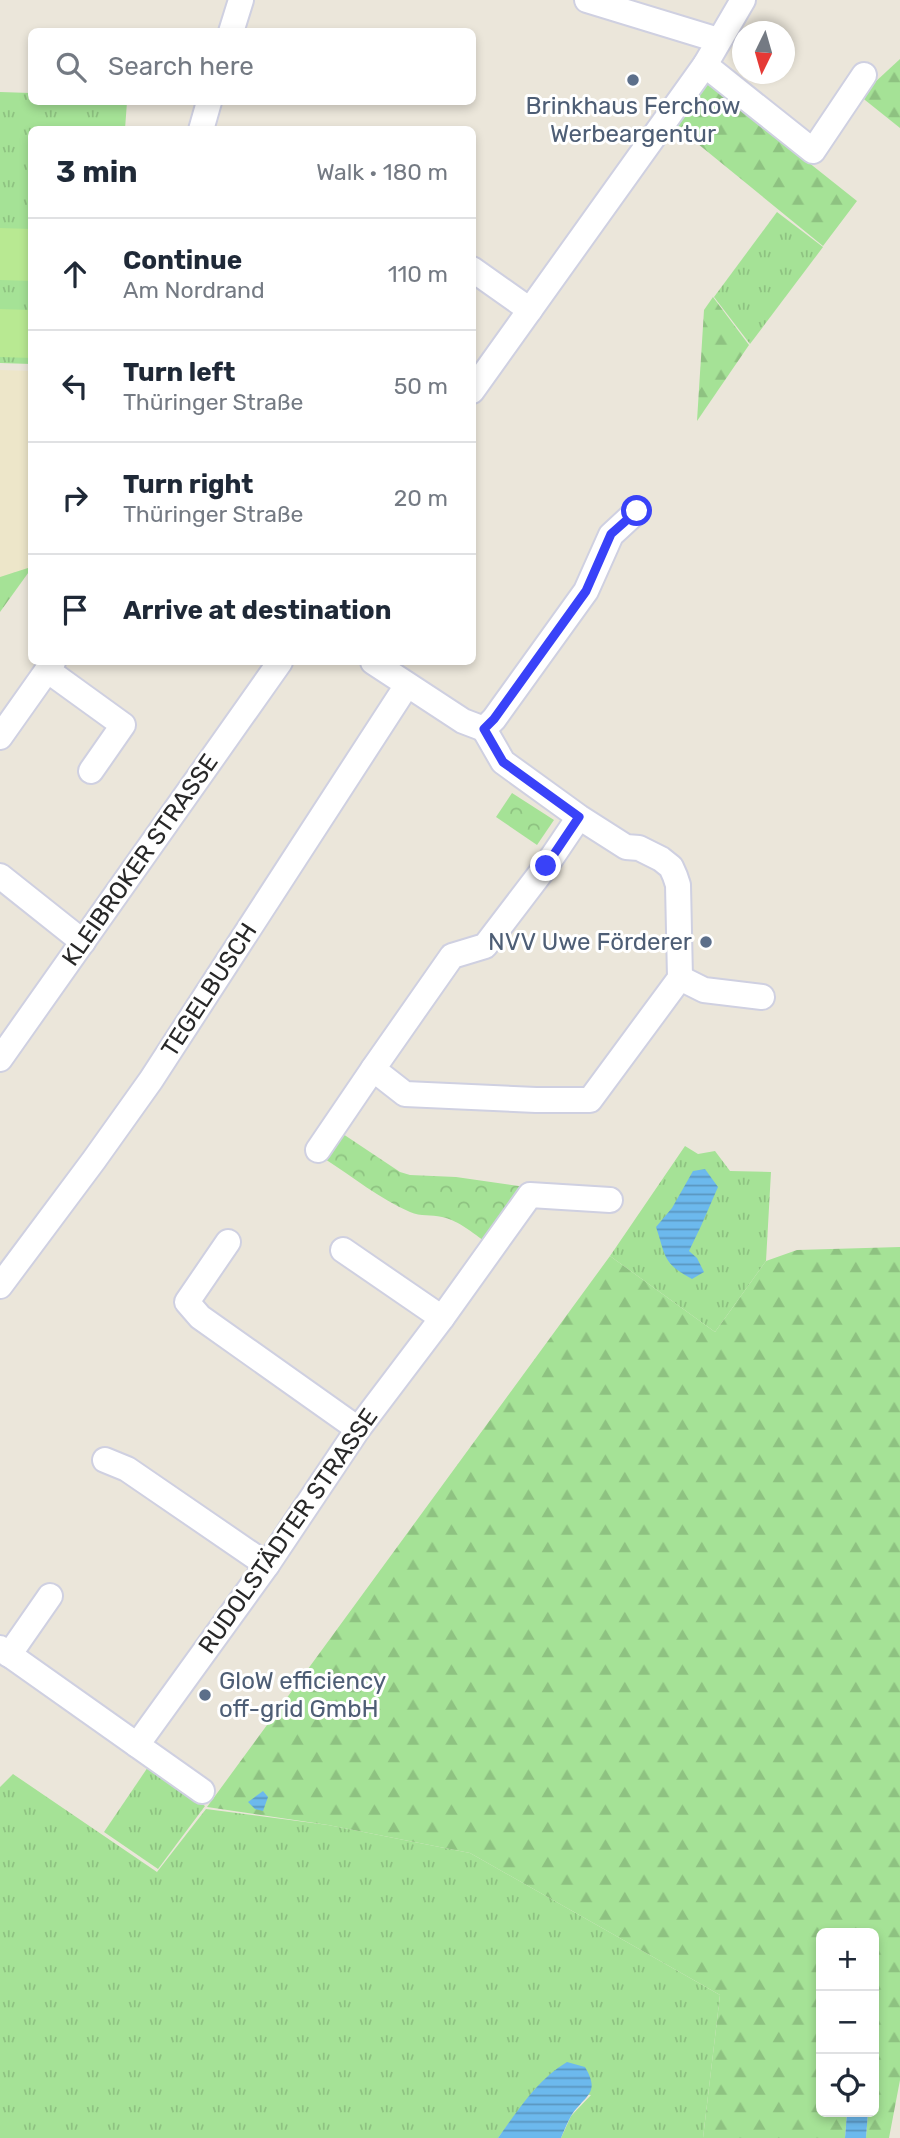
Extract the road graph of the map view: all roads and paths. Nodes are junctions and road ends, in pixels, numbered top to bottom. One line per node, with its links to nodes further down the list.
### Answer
1 (241, 0): 4 (street)
2 (587, 0): 5 (street)
3 (743, 0): 5 (street)
4 (232, 28)
5 (718, 40): 6 (street)
6 (705, 65): 7 (street); 11 (street)
7 (864, 75)
8 (208, 105): 9 (street)
9 (202, 126)
10 (476, 273): 11 (street)
11 (530, 310): 12 (street)
12 (476, 385)
13 (637, 511): 18 (street)
14 (278, 665): 23 (street, KLEIBROKER STRASSE)
15 (377, 665): 17 (street)
16 (50, 666): 19 (street); 20 (street)
17 (407, 685): 18 (street); 32 (street, TEGELBUSCH)
18 (484, 729): 21 (street)
19 (0, 737)
20 (92, 771)
21 (579, 817): 24 (street); 27 (street)
22 (0, 876): 23 (street)
23 (83, 942): 26 (street, KLEIBROKER STRASSE)
24 (680, 978): 25 (street); 27 (street)
25 (762, 997)
26 (5, 1043)
27 (373, 1069): 28 (street)
28 (318, 1150)
29 (610, 1200): 33 (street, RUDOLSTÄDTER STRASSE)
30 (228, 1242): 34 (street)
31 (343, 1250): 33 (street)
32 (0, 1286)
33 (442, 1318): 34 (street, RUDOLSTÄDTER STRASSE)
34 (358, 1429): 36 (street, RUDOLSTÄDTER STRASSE)
35 (105, 1460): 36 (street)
36 (267, 1565): 39 (street, RUDOLSTÄDTER STRASSE)
37 (50, 1596): 38 (street)
38 (5, 1651): 39 (street)
39 (137, 1745): 40 (street)
40 (202, 1791)

